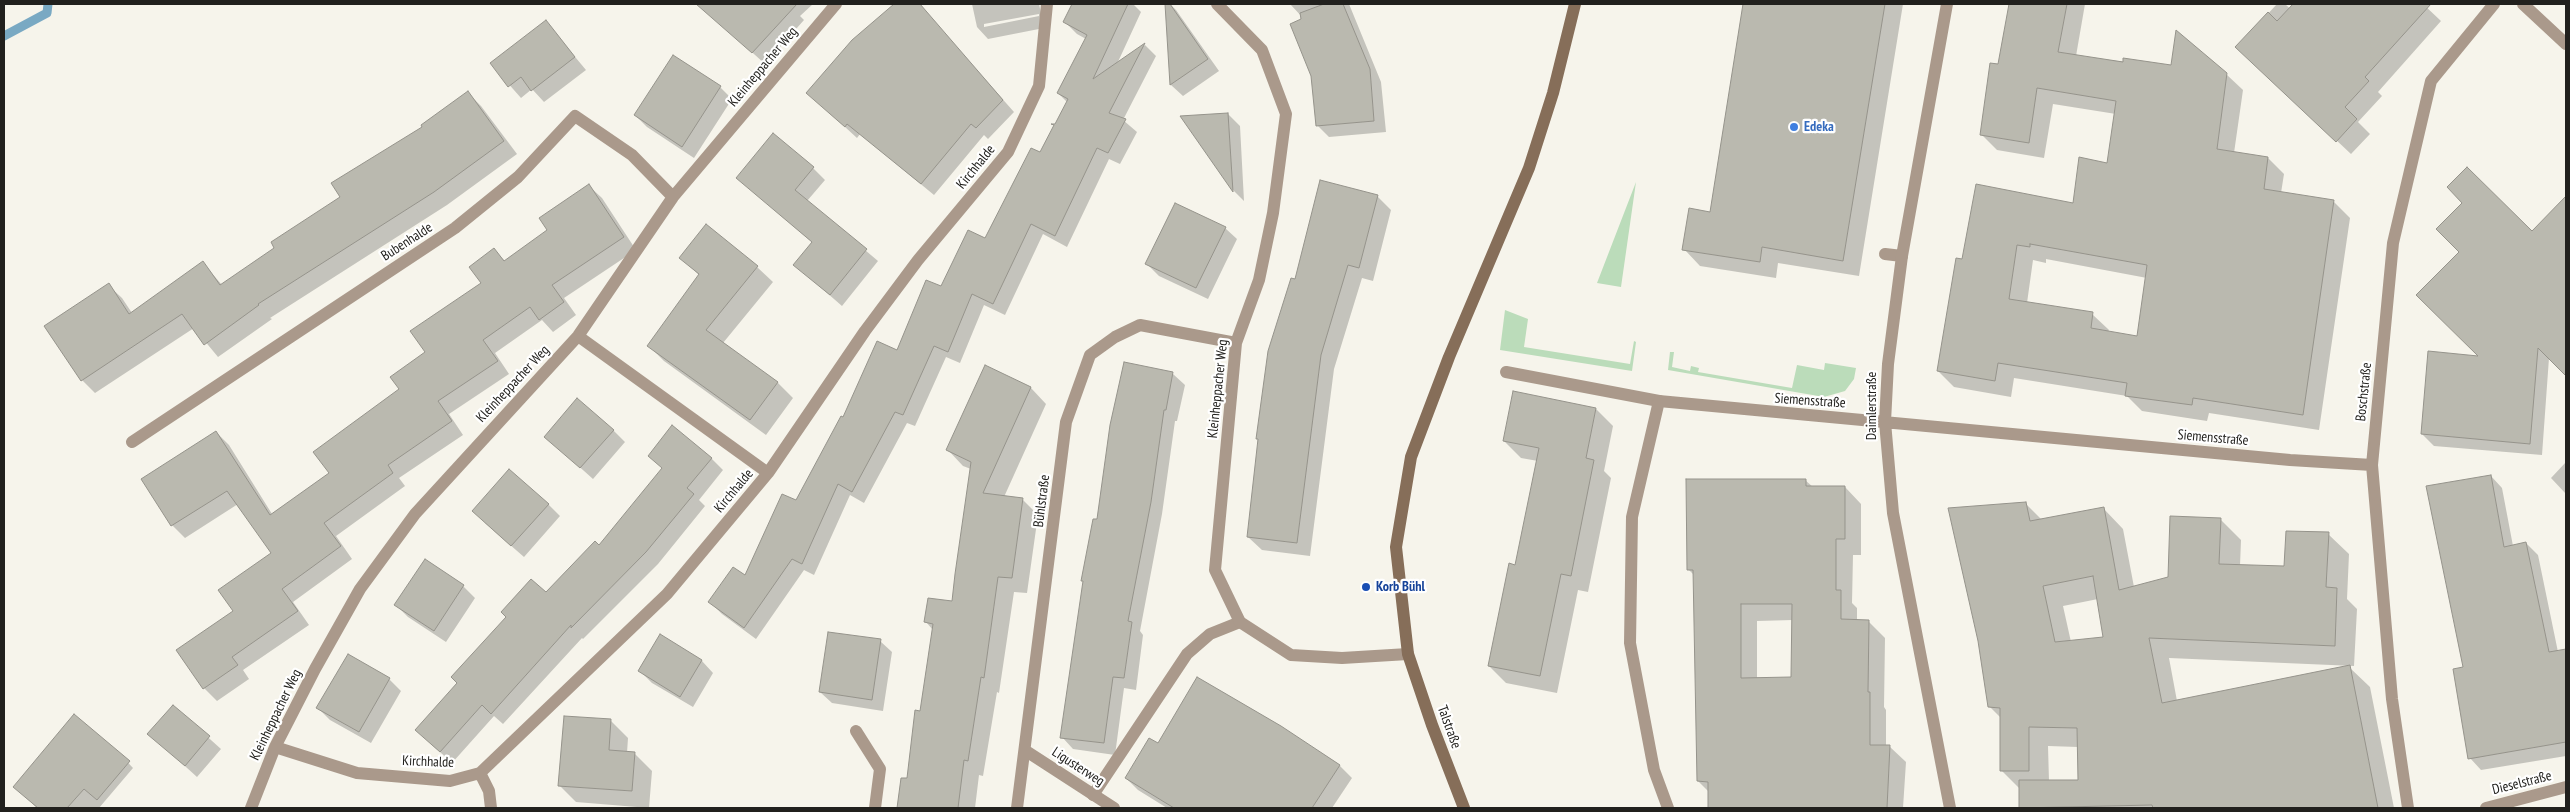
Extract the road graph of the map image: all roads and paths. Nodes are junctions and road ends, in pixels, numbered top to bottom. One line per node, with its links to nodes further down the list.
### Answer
1 (836, 4): 9 (street, Kleinheppacher Weg)
2 (1047, 4): 19 (street, Kirchhalde)
3 (1217, 4): 13 (street, Kleinheppacher Weg)
4 (1575, 4): 21 (street, Talstraße)
5 (1947, 4): 11 (street, Daimlerstraße)
6 (2494, 4): 18 (street, Boschstraße)
7 (2523, 4): 8 (street)
8 (2566, 44)
9 (673, 196): 12 (street, Kleinheppacher Weg); 17 (street, Bubenhalde)
10 (1885, 254): 11 (street)
11 (1902, 256): 16 (street, Daimlerstraße)
12 (578, 336): 19 (street); 23 (street, Kleinheppacher Weg)
13 (1236, 343): 20 (street, Kleinheppacher Weg); 24 (street, Bühlstraße)
14 (1506, 372): 15 (street, Siemensstraße)
15 (1659, 401): 16 (street, Siemensstraße); 34 (street)
16 (1885, 422): 18 (street, Siemensstraße); 35 (street, Daimlerstraße)
17 (132, 442)
18 (2372, 465): 36 (street, Boschstraße)
19 (768, 473): 25 (street, Kirchhalde)
20 (1240, 622): 21 (street); 27 (street)
21 (1408, 654): 33 (street, Talstraße)
22 (856, 730): 30 (street)
23 (275, 747): 25 (street, Kirchhalde); 28 (street, Kleinheppacher Weg)
24 (1026, 751): 27 (street, Ligusterweg); 31 (street, Bühlstraße)
25 (480, 773): 29 (street)
26 (2566, 787): 37 (street, Dieselstraße)
27 (1093, 794): 32 (street, Ligusterweg)
28 (251, 808)
29 (491, 808)
30 (875, 808)
31 (1017, 808)
32 (1114, 808)
33 (1464, 808)
34 (1668, 808)
35 (1950, 808)
36 (2408, 808)
37 (2486, 808)

